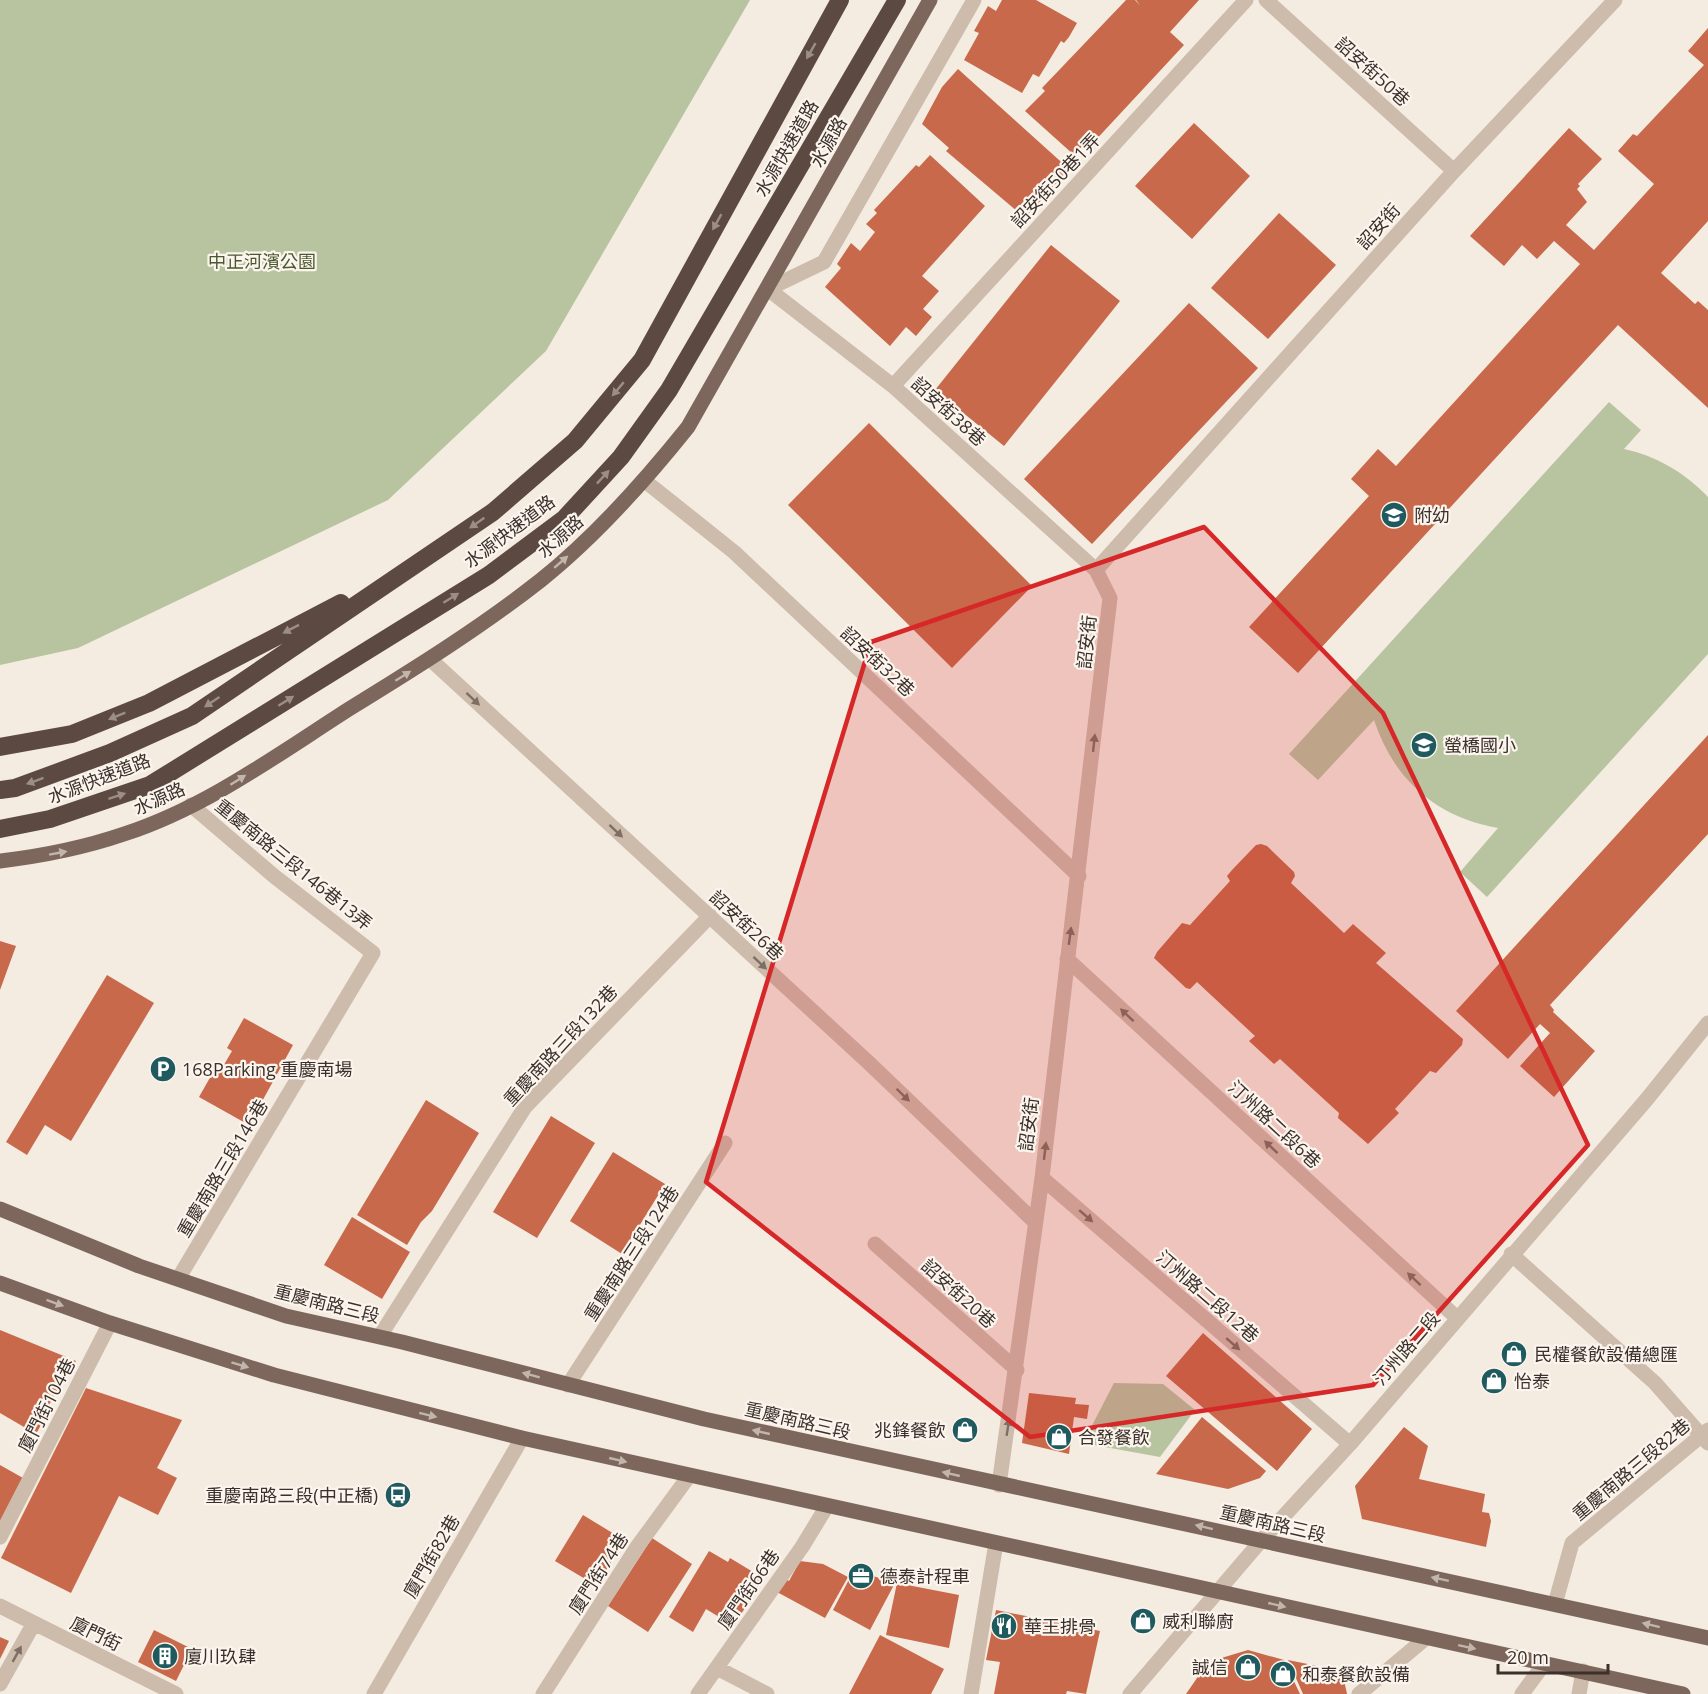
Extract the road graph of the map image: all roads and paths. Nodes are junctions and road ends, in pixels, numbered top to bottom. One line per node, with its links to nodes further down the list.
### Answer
1 (840, 0): 12 (highway, 水源快速道路, one-way to 12)
2 (897, 0): 18 (highway, 水源快速道路, one-way to 2)
3 (930, 0): 9 (main road, 水源路)
4 (974, 0): 9 (street)
5 (1246, 0): 10 (street, 詔安街50巷1弄)
6 (1266, 0): 8 (street, 詔安街50巷)
7 (1615, 0): 8 (street, 詔安街)
8 (1454, 171): 13 (street, 詔安街)
9 (768, 289): 10 (street, 詔安街38巷); 11 (main road, 水源路)
10 (893, 386): 13 (street, 詔安街38巷)
11 (645, 481): 14 (main road, 水源路, one-way to 11); 20 (street, 詔安街32巷)
12 (418, 564): 15 (highway, one-way to 15); 16 (highway, 水源快速道路, one-way to 16)
13 (1096, 570): 20 (street, 詔安街, one-way to 13)
14 (430, 659): 17 (main road, 水源路, one-way to 14); 21 (street, 詔安街26巷, one-way to 21)
15 (0, 747)
16 (0, 790)
17 (191, 805): 19 (main road, 水源路, one-way to 17); 22 (street, 重慶南路三段146巷13弄)
18 (0, 829)
19 (0, 861)
20 (1079, 876): 23 (street, 詔安街, one-way to 20)
21 (710, 916): 28 (street, 詔安街26巷, one-way to 28); 35 (street, 重慶南路三段132巷)
22 (373, 953): 31 (street, 重慶南路三段146巷)
23 (1067, 959): 26 (street, 詔安街, one-way to 23); 33 (street, 汀州路二段6巷, one-way to 23)
24 (1708, 1023): 30 (street, 汀州路二段)
25 (725, 1143): 37 (street, 重慶南路三段124巷)
26 (1042, 1178): 28 (street, 詔安街); 40 (street, 汀州路二段12巷, one-way to 40)
27 (0, 1209): 31 (main road, 重慶南路三段)
28 (1035, 1222): 36 (street, 詔安街)
29 (875, 1244): 36 (street, 詔安街20巷)
30 (1511, 1254): 33 (street, 汀州路二段); 38 (street)
31 (178, 1279): 35 (main road, 重慶南路三段)
32 (0, 1283): 34 (main road, one-way to 34)
33 (1457, 1318): 40 (street, 汀州路二段)
34 (110, 1323): 39 (main road, one-way to 39); 44 (street, 廈門街104巷)
35 (380, 1336): 37 (main road, 重慶南路三段, one-way to 35)
36 (1017, 1370): 42 (street, 詔安街, one-way to 36)
37 (568, 1385): 42 (main road, 重慶南路三段, one-way to 37)
38 (1706, 1437): 48 (street, 重慶南路三段82巷)
39 (522, 1438): 41 (main road, one-way to 41); 58 (street, 廈門街82巷)
40 (1350, 1444): 45 (street, 汀州路二段)
41 (689, 1476): 43 (main road); 59 (street, 廈門街74巷)
42 (999, 1485): 45 (main road, 重慶南路三段, one-way to 42)
43 (827, 1506): 46 (main road); 54 (street, 廈門街66巷)
44 (0, 1537)
45 (1260, 1542): 47 (street, 汀州路二段); 48 (main road, 重慶南路三段, one-way to 45)
46 (996, 1543): 47 (main road); 62 (street)
47 (1220, 1592): 51 (main road, one-way to 51); 63 (street, 汀州路二段)
48 (1554, 1604): 52 (main road, 重慶南路三段, one-way to 48)
49 (0, 1606): 50 (street, 廈門街)
50 (34, 1623): 56 (street, one-way to 50); 57 (street, 廈門街)
51 (1426, 1638): 53 (main road, one-way to 53); 64 (street)
52 (1708, 1638)
53 (1544, 1664): 55 (main road); 65 (street)
54 (717, 1668): 60 (street, 廈門街66巷); 61 (street)
55 (1583, 1671): 66 (street); 67 (main road)
56 (0, 1684)
57 (176, 1694)
58 (374, 1694)
59 (543, 1694)
60 (698, 1694)
61 (767, 1694)
62 (971, 1694)
63 (1130, 1694)
64 (1359, 1694)
65 (1522, 1694)
66 (1579, 1694)
67 (1683, 1694)

